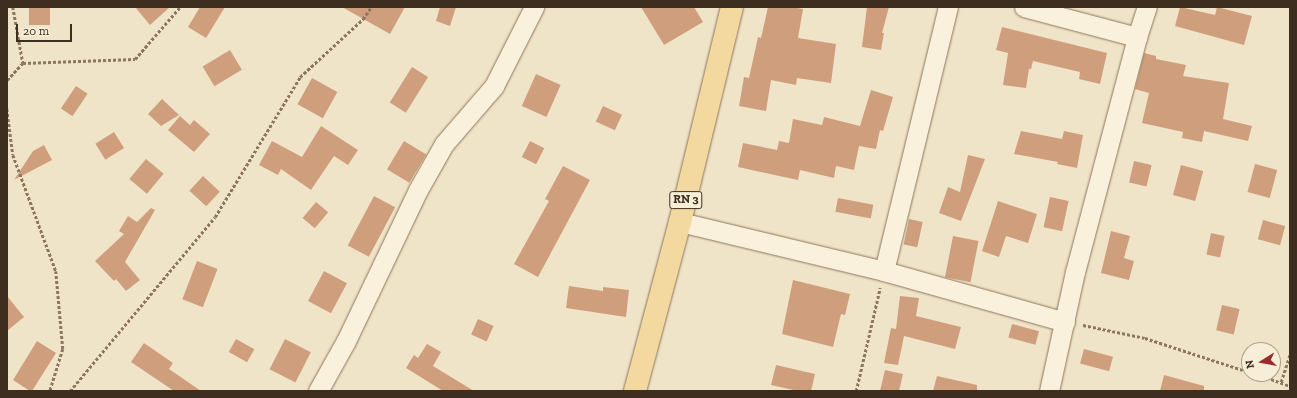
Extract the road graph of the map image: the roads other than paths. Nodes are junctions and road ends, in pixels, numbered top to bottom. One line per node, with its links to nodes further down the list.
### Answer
1 (534, 7): 10 (street)
2 (732, 7): 7 (main road, RN 3)
3 (948, 7): 8 (street)
4 (1024, 7): 6 (street)
5 (1147, 7): 6 (street)
6 (1137, 37): 9 (street)
7 (680, 222): 8 (street); 11 (main road, RN 3)
8 (884, 271): 9 (street)
9 (1065, 322): 12 (street)
10 (318, 391)
11 (635, 391)
12 (1049, 391)

